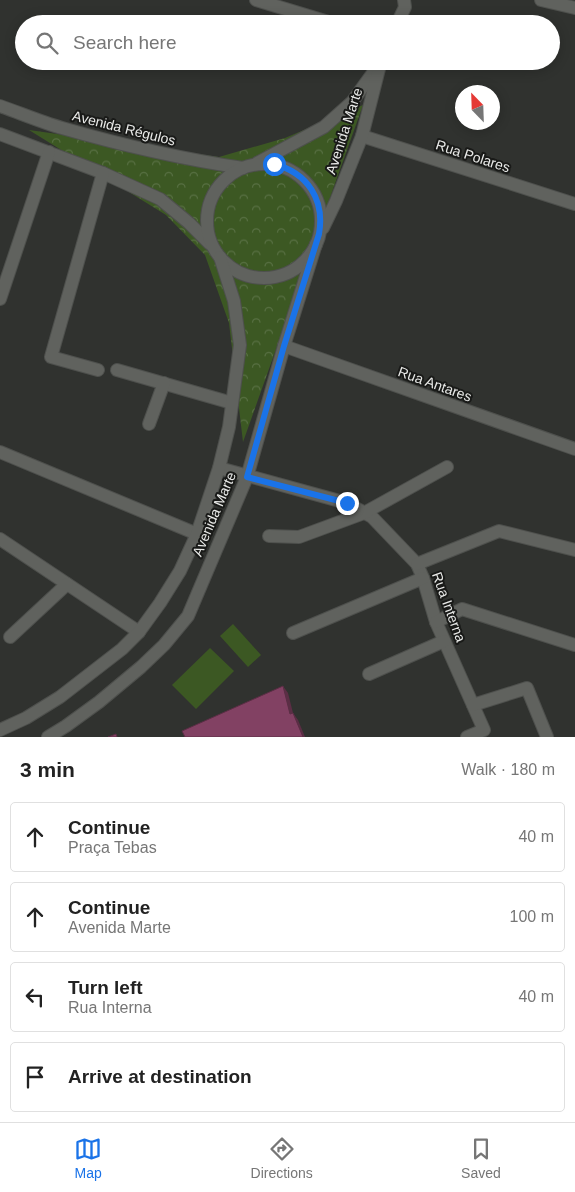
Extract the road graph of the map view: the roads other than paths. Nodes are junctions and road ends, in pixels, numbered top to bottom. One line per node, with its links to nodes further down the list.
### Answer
1 (256, 0): 5 (street)
2 (404, 0): 6 (street)
3 (541, 0): 4 (street)
4 (575, 8)
5 (305, 15)
6 (401, 15)
7 (375, 70): 13 (street)
8 (379, 70): 11 (street, Avenida Marte)
9 (0, 106): 13 (street, Avenida Régulos)
10 (0, 134): 12 (street)
11 (362, 136): 15 (street, Rua Polares); 16 (street, Avenida Marte)
12 (50, 152): 14 (street); 18 (street)
13 (249, 166): 16 (street); 17 (street)
14 (103, 173): 17 (street); 20 (street)
15 (575, 204)
16 (318, 239): 17 (street); 19 (street, Avenida Marte)
17 (216, 252): 23 (street, Avenida Marte)
18 (0, 300)
19 (284, 346): 25 (street, Rua Antares); 29 (street, Avenida Marte)
20 (98, 370)
21 (117, 370): 22 (street)
22 (164, 384): 23 (street); 24 (street)
23 (232, 403): 28 (street, Avenida Marte)
24 (149, 424)
25 (575, 449)
26 (0, 452): 31 (street)
27 (448, 467): 30 (street)
28 (219, 468): 29 (street, Rua Interna); 31 (street, Avenida Marte)
29 (247, 477): 30 (street, Rua Interna); 47 (street, Avenida Marte)
30 (364, 512): 32 (street); 35 (street, Rua Interna)
31 (197, 534): 39 (street, Avenida Marte)
32 (269, 536)
33 (0, 539): 37 (street)
34 (575, 550): 35 (street)
35 (416, 564): 36 (street, Rua Interna)
36 (423, 578): 38 (street, Rua Interna); 40 (street)
37 (67, 584): 39 (street); 41 (street)
38 (436, 622): 42 (street, Rua Interna); 43 (street)
39 (138, 632): 46 (street, Avenida Marte)
40 (293, 633)
41 (10, 636)
42 (444, 641): 44 (street); 45 (street, Rua Interna)
43 (575, 644)
44 (370, 674)
45 (473, 705): 48 (street, Rua Interna); 49 (street)
46 (0, 730)
47 (48, 737)
48 (467, 737)
49 (547, 737)

